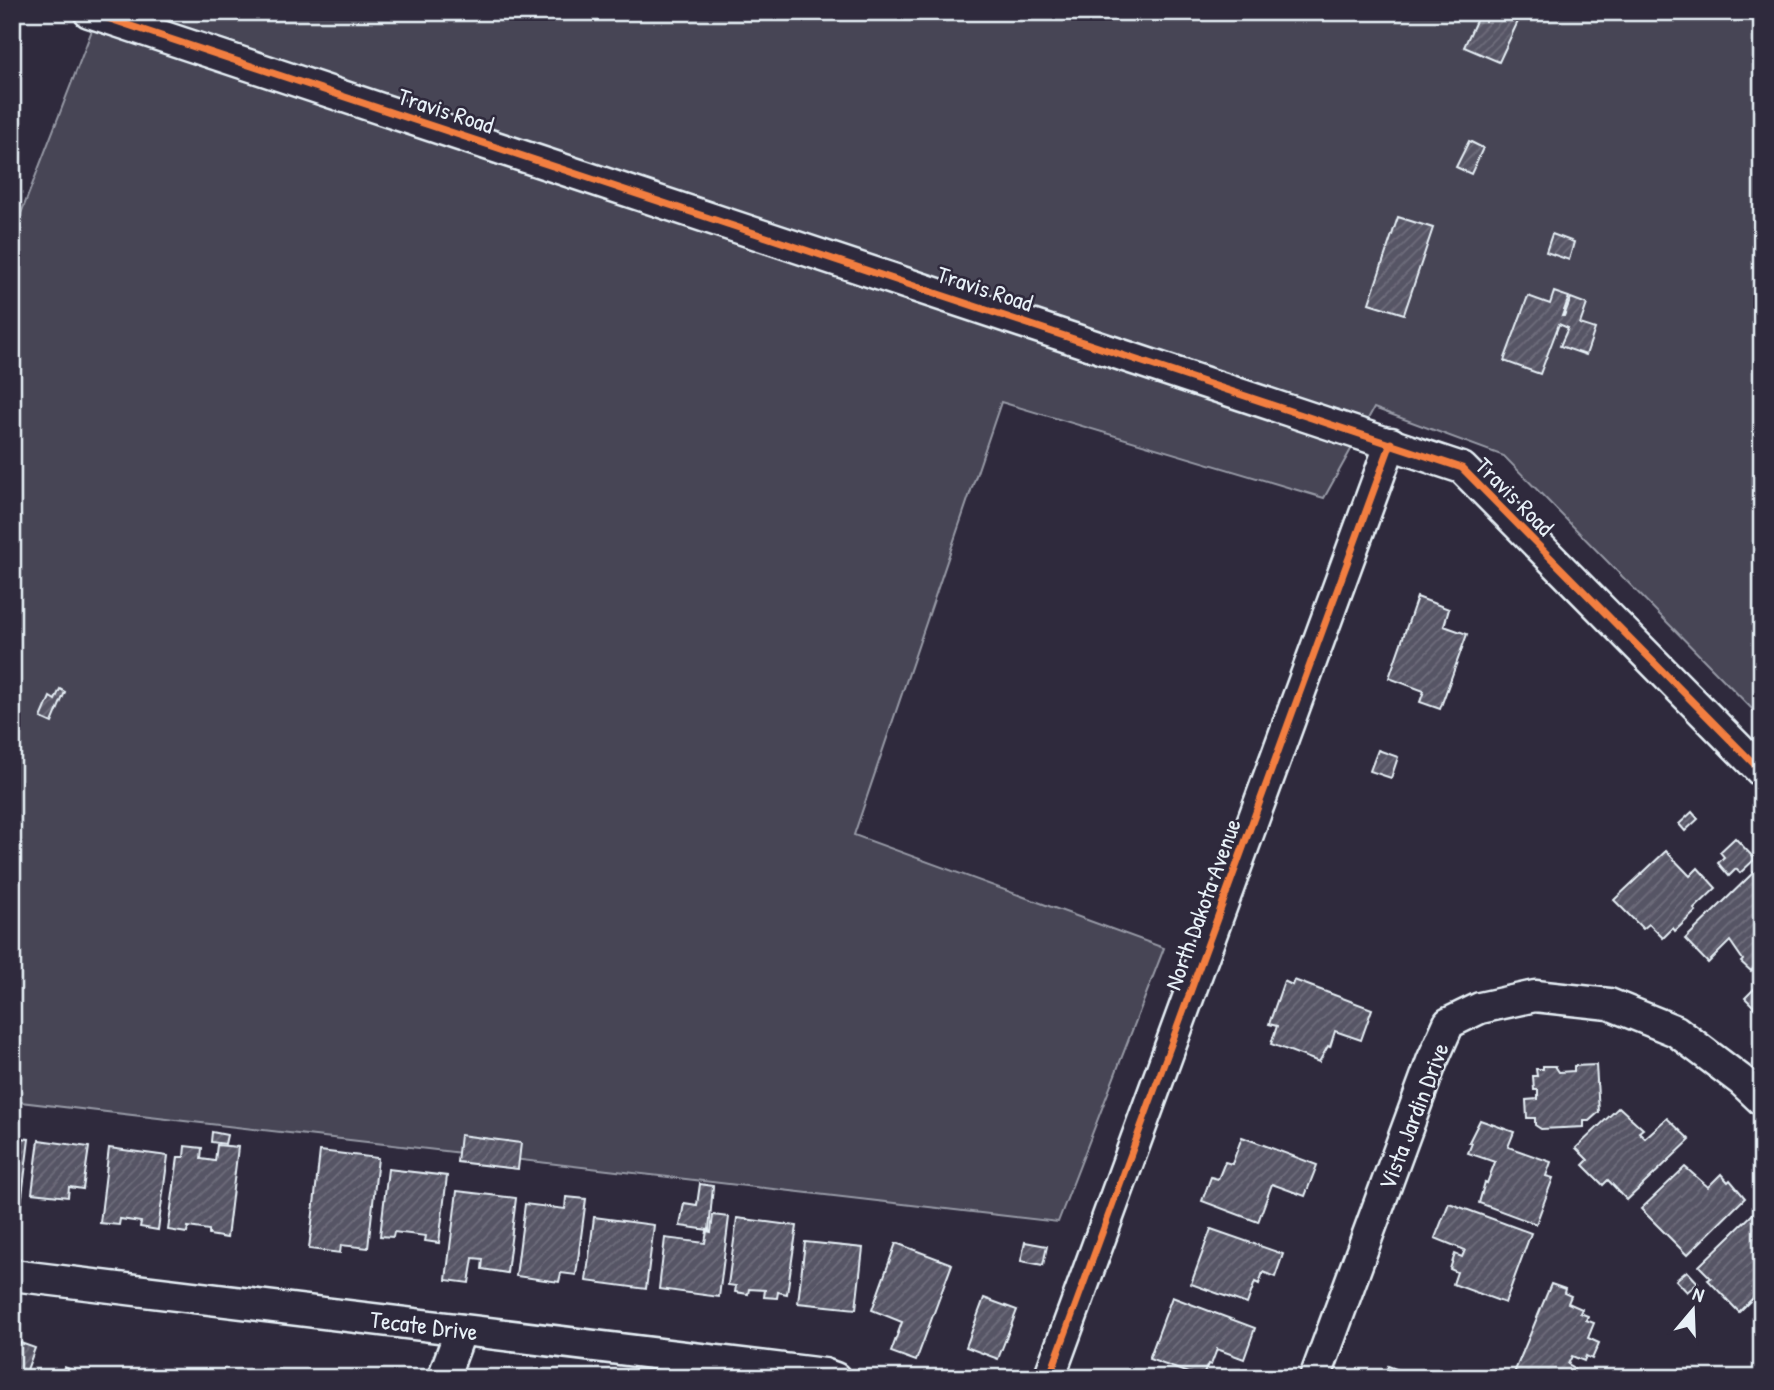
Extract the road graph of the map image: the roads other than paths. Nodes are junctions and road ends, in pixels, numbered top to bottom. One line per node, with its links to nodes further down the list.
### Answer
1 (89, 12): 2 (street, Travis Road)
2 (1391, 443): 3 (street, Travis Road); 9 (street, North Dakota Avenue)
3 (1762, 772)
4 (1762, 1101): 10 (street, Vista Jardin Drive)
5 (12, 1275): 6 (street, Tecate Drive)
6 (461, 1329): 7 (street, Tecate Drive); 8 (street)
7 (828, 1376)
8 (443, 1378)
9 (1049, 1378)
10 (1315, 1378)

